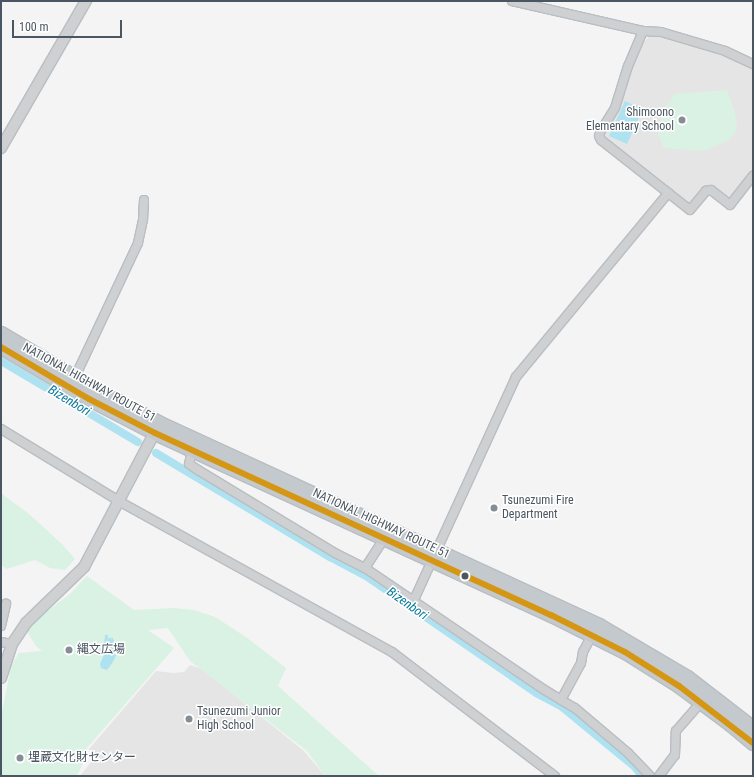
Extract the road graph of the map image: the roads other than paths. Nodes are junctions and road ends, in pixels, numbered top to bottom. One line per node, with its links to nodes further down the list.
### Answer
1 (86, 1): 5 (street)
2 (512, 1): 3 (street)
3 (642, 31): 4 (street); 7 (street)
4 (753, 64)
5 (1, 148)
6 (753, 176): 7 (street)
7 (668, 193): 17 (street)
8 (144, 200): 11 (street)
9 (1, 333): 11 (highway, NATIONAL HIGHWAY ROUTE 51)
10 (1, 348): 12 (highway, NATIONAL HIGHWAY ROUTE 51)
11 (75, 377): 12 (highway, NATIONAL HIGHWAY ROUTE 51)
12 (157, 428): 14 (highway, NATIONAL HIGHWAY ROUTE 51); 15 (street); 17 (highway, NATIONAL HIGHWAY ROUTE 51)
13 (1, 429): 15 (street)
14 (192, 451): 16 (highway, NATIONAL HIGHWAY ROUTE 51); 18 (street)
15 (119, 501): 24 (street); 30 (street)
16 (384, 539): 17 (highway, NATIONAL HIGHWAY ROUTE 51); 18 (street)
17 (435, 556): 19 (street); 22 (highway, NATIONAL HIGHWAY ROUTE 51); 28 (highway, NATIONAL HIGHWAY ROUTE 51)
18 (365, 568): 19 (street)
19 (413, 602): 26 (street)
20 (6, 604): 21 (street)
21 (1, 626)
22 (592, 635): 26 (street); 27 (highway, NATIONAL HIGHWAY ROUTE 51)
23 (1, 642): 24 (street)
24 (12, 644): 25 (street)
25 (1, 678)
26 (561, 700): 31 (street)
27 (701, 702): 29 (highway, NATIONAL HIGHWAY ROUTE 51); 32 (street)
28 (753, 728)
29 (753, 743)
30 (555, 776)
31 (650, 776)
32 (658, 776)

